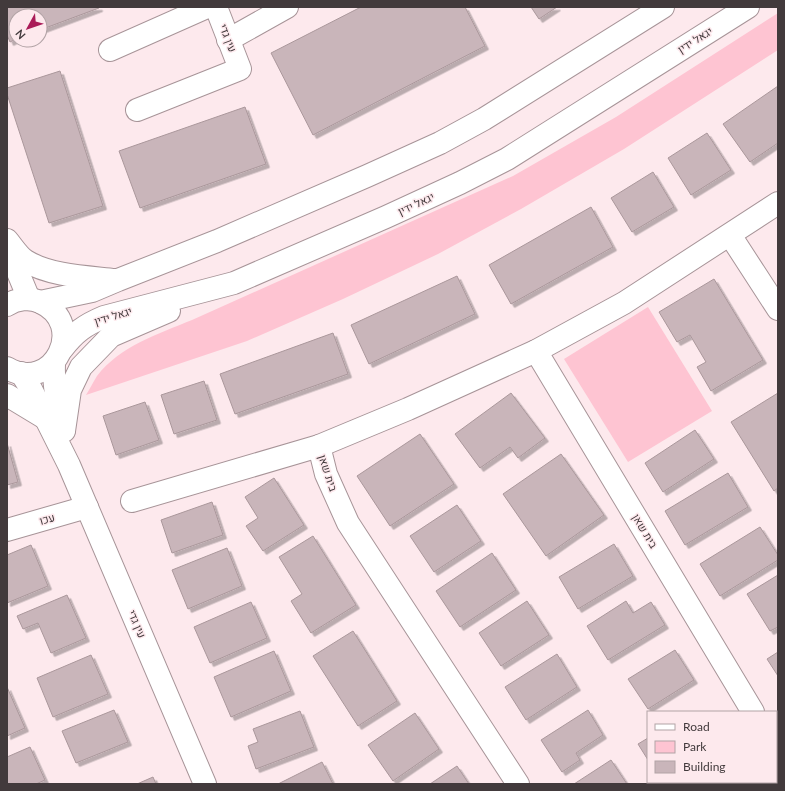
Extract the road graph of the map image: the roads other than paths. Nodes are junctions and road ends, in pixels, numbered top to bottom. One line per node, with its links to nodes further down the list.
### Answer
1 (208, 7): 6 (street)
2 (216, 7): 7 (street, עין גדי)
3 (287, 7): 7 (street)
4 (663, 7): 14 (street)
5 (748, 7): 15 (street, יגאל ידין)
6 (165, 16): 8 (street)
7 (228, 40): 9 (street, עין גדי)
8 (110, 50)
9 (138, 110)
10 (778, 203): 11 (street, בית שאן)
11 (730, 235): 18 (street); 19 (street, בית שאן)
12 (7, 240): 14 (street)
13 (7, 246): 16 (street)
14 (118, 280): 16 (street)
15 (234, 283): 20 (street, יגאל ידין); 24 (street)
16 (35, 301): 17 (street); 20 (street, עין גדי)
17 (7, 305)
18 (778, 309)
19 (536, 351): 25 (street, בית שאן); 30 (street, בית שאן)
20 (58, 356): 21 (street, יגאל ידין); 24 (street, עין גדי)
21 (14, 371): 23 (street, עין גדי)
22 (7, 395): 23 (street)
23 (46, 418): 26 (street, עין גדי)
24 (64, 431): 26 (street, עין גדי)
25 (319, 446): 27 (street, בית שאן); 32 (street, בית שאן)
26 (69, 465): 28 (street, עין גדי)
27 (132, 501)
28 (87, 508): 29 (street, עכו); 31 (street, עין גדי)
29 (7, 530)
30 (752, 711)
31 (205, 784)
32 (518, 784)

